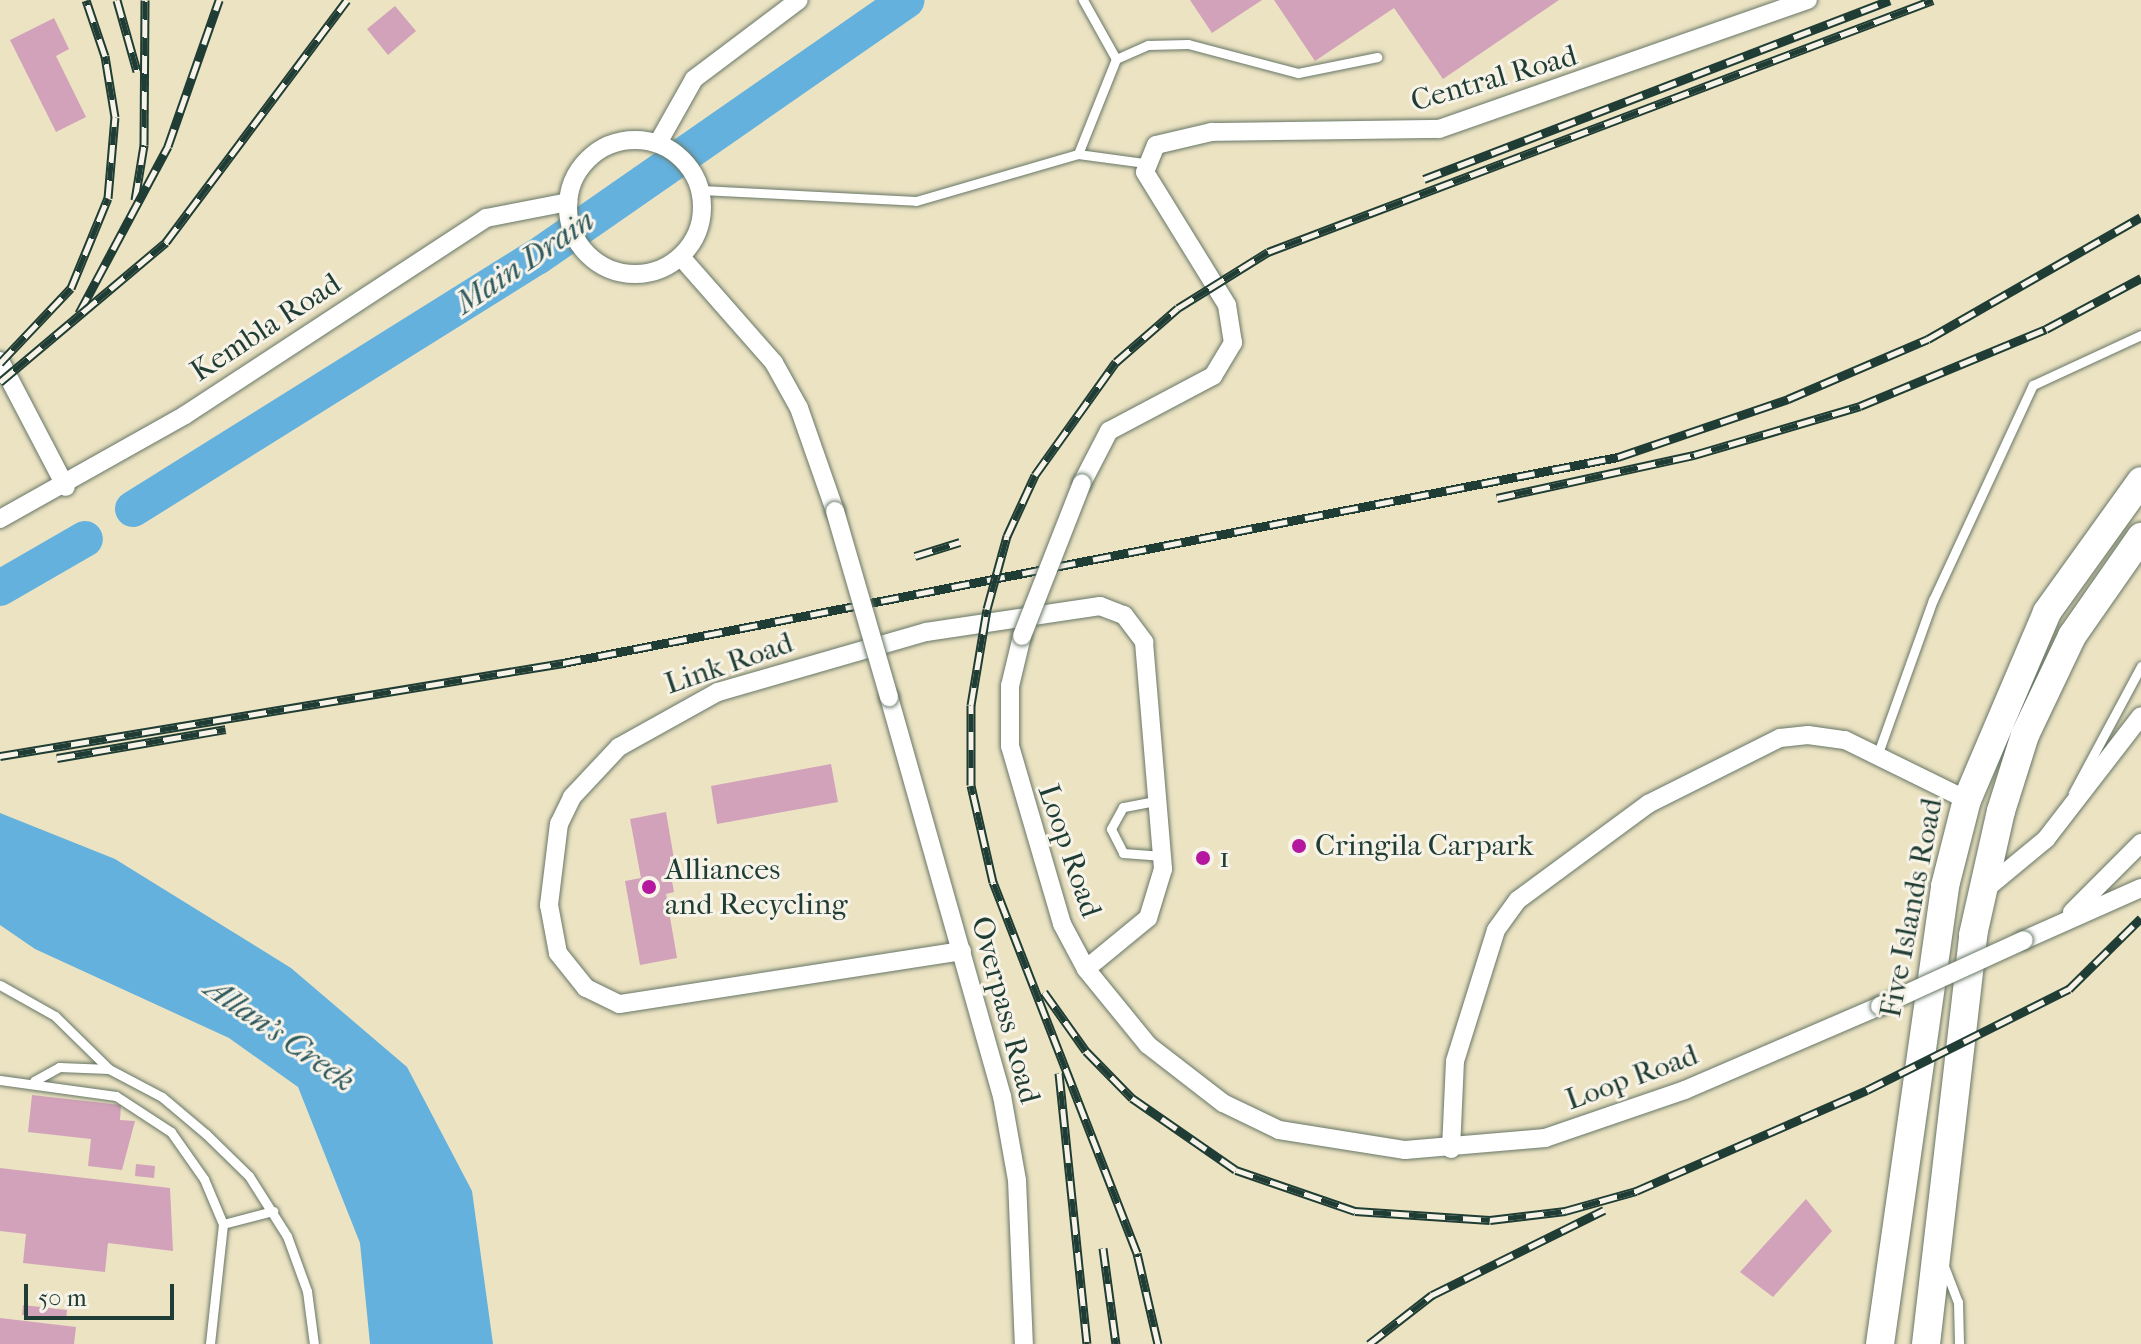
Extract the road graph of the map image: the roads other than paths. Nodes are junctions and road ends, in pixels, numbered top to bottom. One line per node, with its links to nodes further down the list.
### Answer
1 (799, 0): 6 (street)
2 (1083, 0): 5 (lane)
3 (1808, 0): 8 (street, Central Road)
4 (1377, 57): 5 (lane)
5 (1116, 59): 7 (lane)
6 (658, 143): 9 (street); 10 (street)
7 (1078, 154): 8 (lane); 9 (lane)
8 (1145, 163): 30 (street, Loop Road, bridge)
9 (701, 190): 11 (street)
10 (568, 208): 11 (street); 15 (street, Kembla Road)
11 (681, 257): 29 (street, Overpass Road, bridge)
12 (2141, 335): 20 (lane)
13 (0, 361): 15 (street)
14 (2141, 481): 22 (main road, Five Islands Road)
15 (66, 487): 16 (street, Kembla Road)
16 (0, 519)
17 (2141, 537): 27 (main road)
18 (2141, 666): 23 (lane)
19 (2141, 716): 23 (street)
20 (1877, 756): 22 (street); 35 (street)
21 (1161, 800): 25 (street, Link Road); 25 (lane); 29 (street, Link Road)
22 (1967, 800): 42 (main road, Five Islands Road)
23 (2056, 826): 27 (street)
24 (2141, 843): 28 (street, Loop Road)
25 (1163, 856): 30 (street, Link Road)
26 (2141, 888): 28 (street, Loop Road)
27 (1980, 894): 38 (main road)
28 (2061, 922): 35 (street, Loop Road, bridge)
29 (962, 951): 41 (street, Overpass Road)
30 (1086, 969): 35 (street, Loop Road)
31 (0, 985): 32 (lane)
32 (109, 1069): 34 (lane); 36 (lane)
33 (0, 1080): 34 (lane)
34 (34, 1081): 37 (lane)
35 (1451, 1149)
36 (273, 1211): 37 (lane); 40 (lane)
37 (223, 1224): 39 (lane)
38 (1936, 1244): 43 (main road); 44 (lane)
39 (210, 1344)
40 (314, 1344)
41 (1024, 1344)
42 (1880, 1344)
43 (1926, 1344)
44 (1959, 1344)

